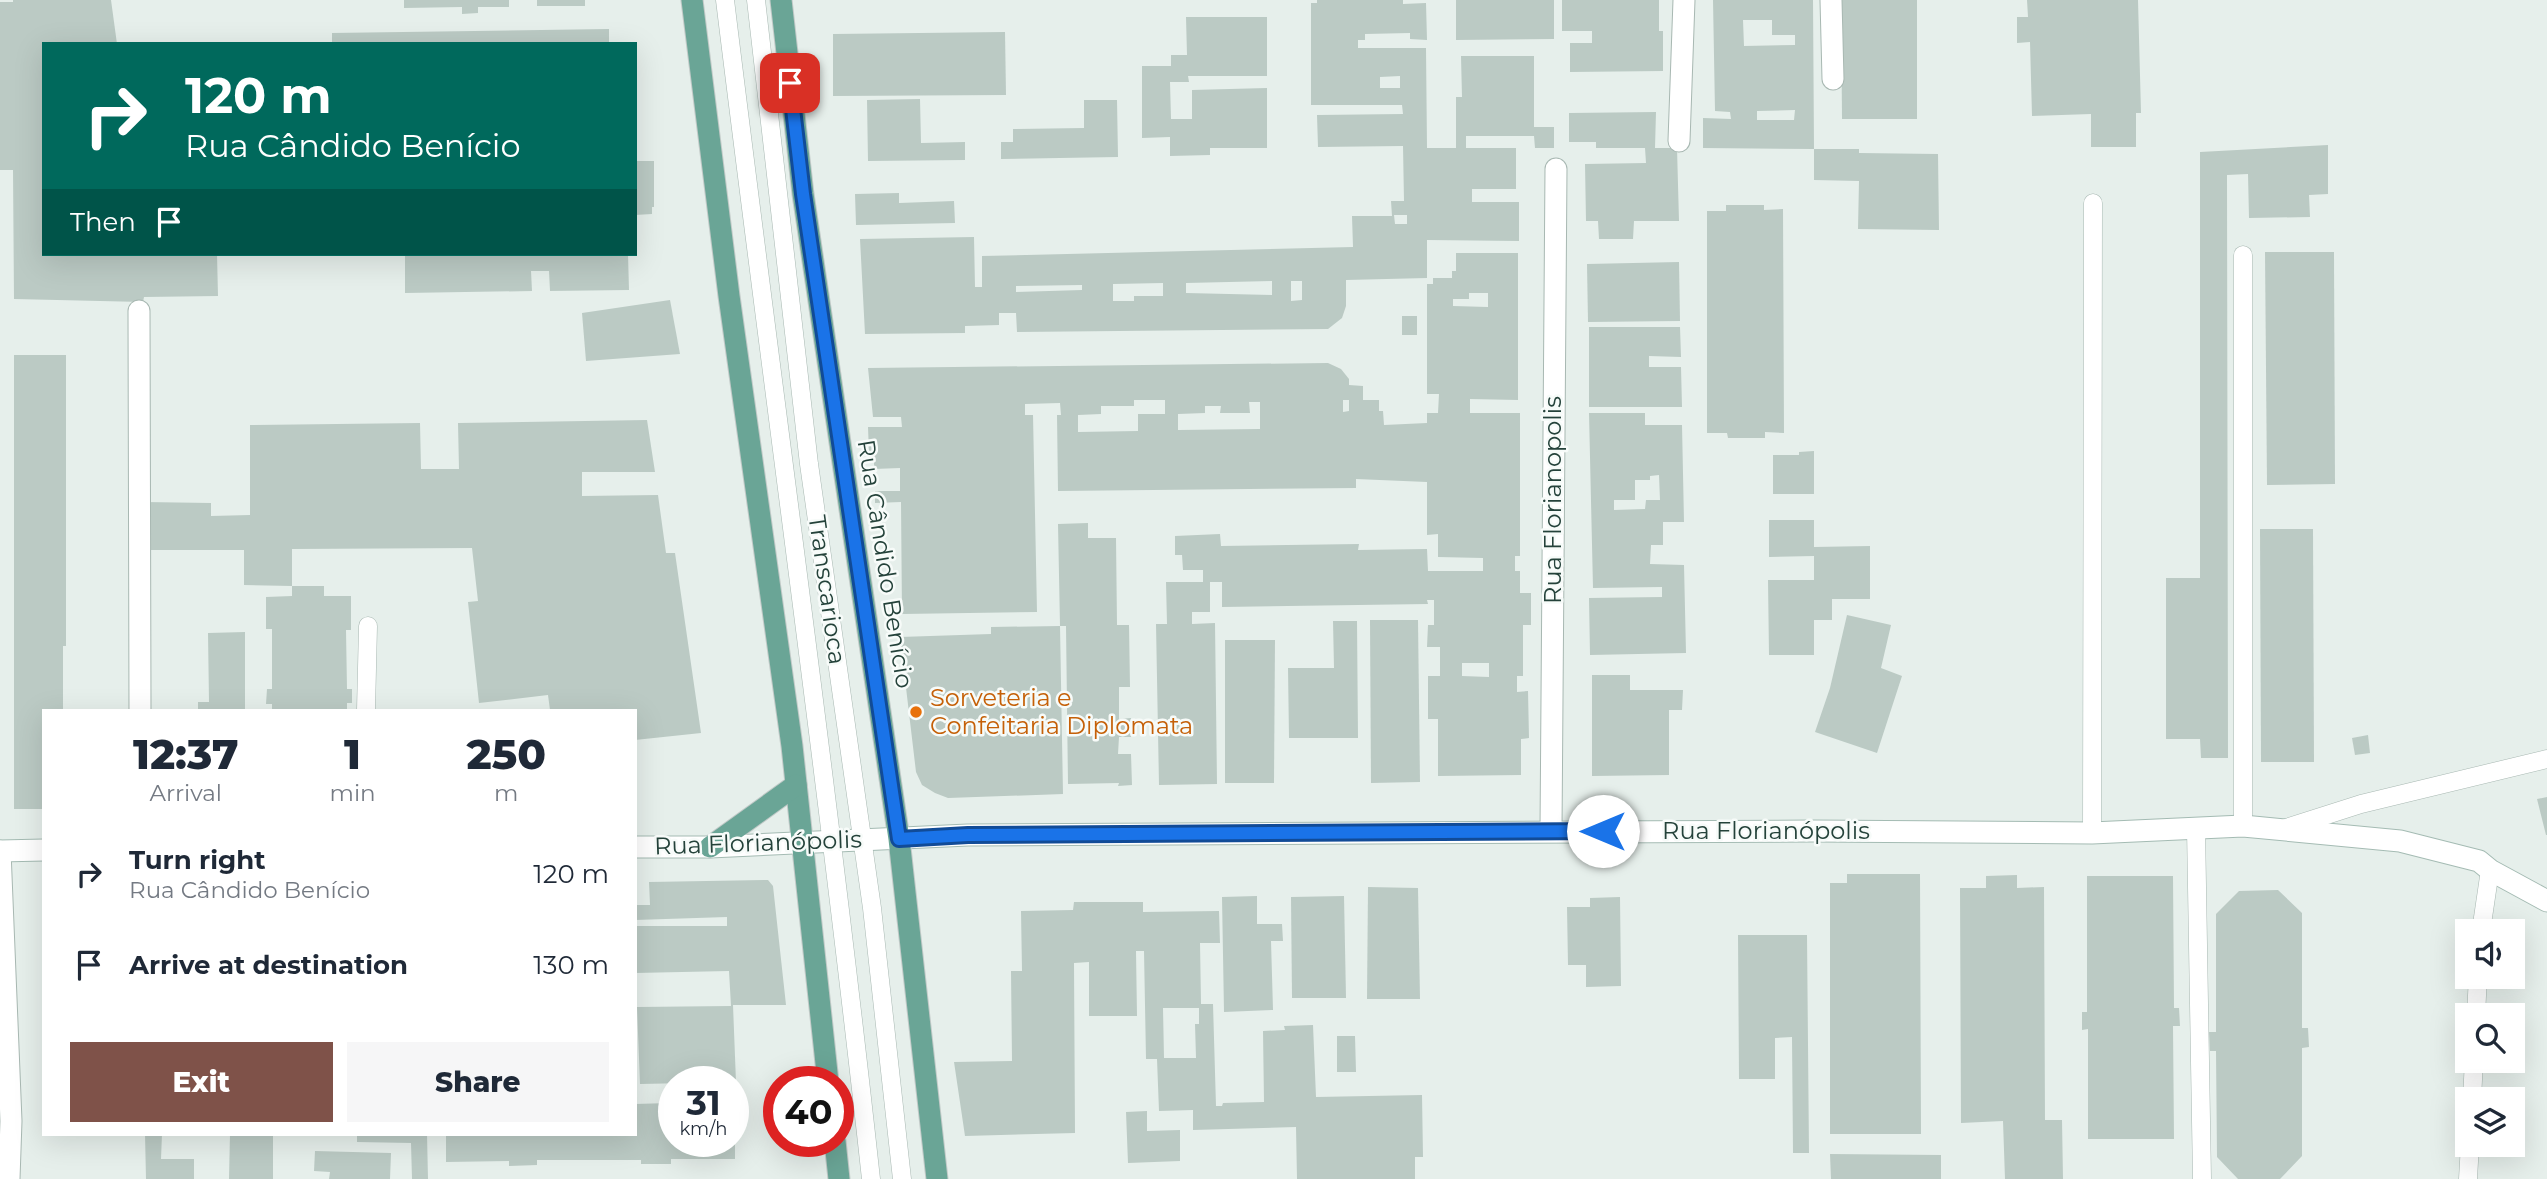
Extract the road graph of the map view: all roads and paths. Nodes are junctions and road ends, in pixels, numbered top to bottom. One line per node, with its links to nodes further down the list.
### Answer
1 (692, 0): 17 (main road)
2 (725, 0): 25 (lane, Transcarioca)
3 (755, 0): 24 (lane, Transcarioca)
4 (781, 0): 23 (main road, Rua Cândido Benício)
5 (1684, 0): 8 (street)
6 (1831, 0): 7 (street)
7 (1833, 79)
8 (1679, 141)
9 (1556, 169): 21 (street, Rua Florianopolis)
10 (2093, 203): 22 (lane)
11 (2243, 255): 18 (lane)
12 (139, 311): 14 (street)
13 (368, 626): 15 (lane)
14 (139, 709)
15 (366, 709)
16 (2547, 759): 20 (lane)
17 (796, 785): 26 (main road); 28 (main road)
18 (2244, 826): 19 (street, Rua Florianópolis); 20 (street, Rua Florianópolis)
19 (2196, 828): 22 (street, Rua Florianópolis); 42 (lane)
20 (2280, 830): 31 (street, Rua Florianópolis)
21 (1551, 831): 22 (street, Rua Florianópolis); 23 (street, Rua Florianópolis)
22 (2092, 833)
23 (899, 839): 24 (street, Rua Florianópolis); 41 (main road, Rua Cândido Benício)
24 (863, 840): 25 (street, Rua Florianópolis); 40 (lane, Transcarioca)
25 (834, 841): 26 (street, Rua Florianópolis); 39 (lane, Transcarioca)
26 (803, 843): 28 (street, Rua Florianópolis); 34 (main road)
27 (637, 847): 28 (street, Rua Florianópolis)
28 (710, 847)
29 (42, 850): 30 (street)
30 (0, 851): 37 (street)
31 (2490, 870): 32 (street, Rua Florianópolis); 33 (lane)
32 (2547, 901)
33 (2483, 919)
34 (826, 1066)
35 (837, 1157): 38 (main road)
36 (2469, 1157): 43 (lane)
37 (9, 1179)
38 (839, 1179)
39 (871, 1179)
40 (902, 1179)
41 (937, 1179)
42 (2202, 1179)
43 (2468, 1179)

